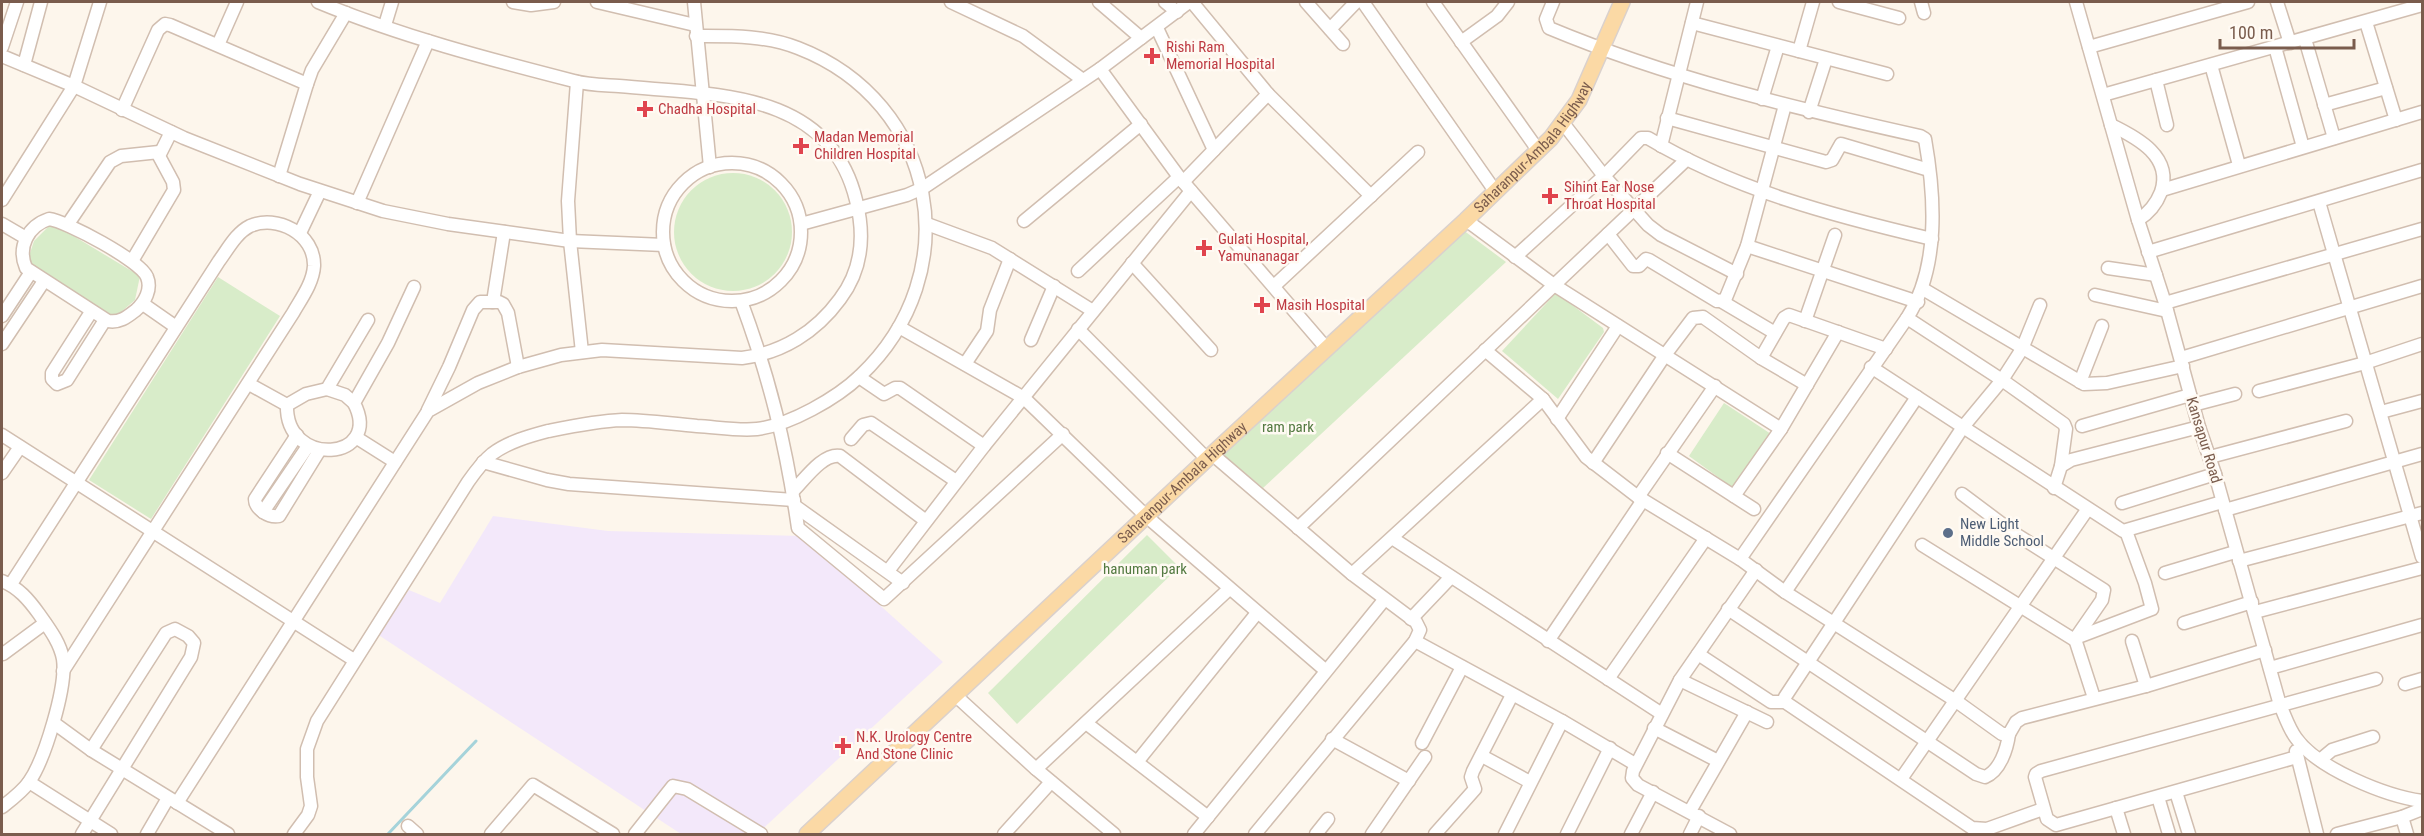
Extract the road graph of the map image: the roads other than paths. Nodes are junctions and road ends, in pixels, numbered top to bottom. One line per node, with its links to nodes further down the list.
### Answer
1 (17, 2): 46 (street)
2 (41, 2): 53 (street)
3 (100, 2): 62 (street)
4 (237, 2): 44 (street)
5 (318, 2): 30 (street)
6 (392, 2): 34 (street)
7 (513, 2): 8 (street)
8 (554, 2)
9 (597, 2): 37 (street)
10 (694, 2): 37 (street)
11 (951, 2): 58 (street)
12 (1099, 2): 38 (street)
13 (1165, 2): 29 (street)
14 (1191, 2): 29 (street); 65 (street)
15 (1306, 2): 36 (street)
16 (1356, 2): 36 (street)
17 (1363, 2): 99 (street)
18 (1433, 2): 41 (street)
19 (1508, 2): 41 (street)
20 (1553, 2): 49 (street)
21 (1622, 2): 49 (main road, Saharanpur-Ambala Highway)
22 (1697, 2): 33 (street)
23 (1813, 2): 50 (street)
24 (1839, 2): 31 (street)
25 (2076, 2): 47 (street, Kansapur Road)
26 (2248, 2): 47 (street)
27 (2277, 2): 42 (street)
28 (2422, 5): 32 (street)
29 (1177, 12): 35 (street)
30 (346, 13): 34 (street); 61 (street)
31 (1899, 18)
32 (2366, 22): 39 (street); 63 (street)
33 (1692, 23): 45 (street); 56 (street)
34 (385, 26): 40 (street)
35 (1157, 28): 38 (street); 84 (street)
36 (1330, 29): 43 (street)
37 (696, 31): 64 (street); 96 (street)
38 (1141, 38): 55 (street)
39 (2305, 39): 42 (street); 69 (street)
40 (429, 40): 60 (street); 104 (street)
41 (1461, 42): 85 (street)
42 (2290, 43): 48 (street)
43 (1343, 44)
44 (218, 45): 61 (street); 70 (street)
45 (1778, 46): 50 (street); 67 (street)
46 (2, 47)
47 (2089, 47): 66 (street, Kansapur Road)
48 (2275, 47): 54 (street); 83 (street)
49 (1602, 50): 56 (street); 75 (main road, Saharanpur-Ambala Highway)
50 (1799, 51): 52 (street)
51 (2, 56): 53 (street)
52 (1826, 58): 57 (street); 71 (street)
53 (24, 65): 62 (street)
54 (2211, 65): 59 (street); 89 (street)
55 (1100, 69): 58 (street); 76 (street)
56 (1678, 75): 67 (street); 73 (street)
57 (1887, 75)
58 (1083, 80): 96 (street)
59 (2156, 80): 66 (street); 77 (street)
60 (577, 82): 64 (street); 121 (street)
61 (307, 84): 93 (street)
62 (74, 86): 70 (street); 102 (street)
63 (2386, 88): 69 (street); 74 (street)
64 (703, 94): 90 (street); 105 (street)
65 (1268, 94): 84 (street); 101 (street)
66 (2103, 95): 78 (street, Kansapur Road)
67 (1762, 99): 68 (street)
68 (1785, 105): 71 (street); 82 (street)
69 (2324, 105): 80 (street)
70 (122, 110): 79 (street)
71 (1809, 112): 91 (street)
72 (2422, 112): 74 (street)
73 (1667, 118): 81 (street); 82 (street)
74 (2396, 120): 80 (street)
75 (1563, 123): 85 (main road, Saharanpur-Ambala Highway); 94 (street)
76 (1141, 124): 95 (street); 109 (street)
77 (2167, 124)
78 (2111, 125): 97 (street); 108 (street, Kansapur Road)
79 (171, 132): 86 (street); 93 (street)
80 (2334, 138): 83 (street)
81 (1661, 146): 88 (street); 94 (street)
82 (1776, 146): 91 (street); 100 (street)
83 (2303, 147): 89 (street)
84 (1214, 150): 95 (street)
85 (1538, 150): 99 (main road, Saharanpur-Ambala Highway)
86 (159, 152): 111 (street); 128 (street)
87 (1418, 152): 101 (street)
88 (1688, 159): 100 (street); 106 (street)
89 (2239, 165): 97 (street)
90 (710, 167): 112 (street); 122 (street)
91 (1929, 170): 120 (street)
92 (2422, 170): 103 (street)
93 (279, 176): 98 (street)
94 (1604, 176): 106 (street); 126 (street)
95 (1184, 183): 129 (street); 131 (street); 139 (street)
96 (923, 188): 105 (street); 113 (street)
97 (2162, 190): 108 (street)
98 (320, 191): 104 (street); 116 (street)
99 (1495, 191): 107 (main road, Saharanpur-Ambala Highway)
100 (1762, 192): 120 (street); 123 (street)
101 (1371, 196): 139 (street)
102 (2, 200)
103 (2319, 202): 124 (street); 125 (street)
104 (357, 203): 115 (street)
105 (859, 209): 112 (street); 176 (street)
106 (1634, 210): 117 (street); 134 (street)
107 (1466, 220): 126 (street); 172 (main road, Saharanpur-Ambala Highway)
108 (2138, 220): 124 (street, Kansapur Road)
109 (1024, 221)
110 (2, 224): 119 (street)
111 (68, 224): 119 (street); 128 (street)
112 (801, 224): 144 (street)
113 (927, 224): 127 (street); 162 (street)
114 (2422, 229): 125 (street)
115 (504, 232): 121 (street); 146 (street)
116 (300, 233): 161 (street); 186 (street)
117 (1608, 234): 137 (street); 145 (street)
118 (1835, 236): 132 (street)
119 (26, 238): 133 (street)
120 (1932, 239): 142 (street)
121 (570, 241): 122 (street); 174 (street)
122 (664, 245): 144 (street)
123 (1747, 246): 132 (street); 134 (street)
124 (2148, 252): 135 (street, Kansapur Road)
125 (2335, 256): 150 (street); 151 (street)
126 (1515, 257): 137 (street)
127 (1010, 259): 138 (street); 180 (street)
128 (132, 261): 148 (street)
129 (1132, 263): 152 (street); 171 (street)
130 (2108, 268): 135 (street)
131 (1078, 271)
132 (1823, 271): 147 (street); 158 (street)
133 (31, 272): 136 (street); 154 (street)
134 (1737, 274): 145 (street)
135 (2156, 275): 150 (street, Kansapur Road)
136 (44, 281): 153 (street); 167 (street)
137 (1554, 285): 159 (street); 173 (street)
138 (1054, 286): 152 (street); 166 (street)
139 (1274, 286): 172 (street)
140 (2422, 286): 151 (street)
141 (414, 287): 197 (street)
142 (1923, 289): 147 (street); 170 (street)
143 (2095, 295): 150 (street)
144 (741, 301): 176 (street)
145 (1721, 301): 165 (street)
146 (493, 302): 181 (street); 199 (street)
147 (1918, 302): 155 (street)
148 (143, 304): 156 (street); 161 (street)
149 (2040, 305): 170 (street)
150 (2166, 307): 178 (street, Kansapur Road)
151 (2350, 309): 178 (street); 179 (street)
152 (1093, 311): 163 (street)
153 (91, 312): 156 (street); 156 (street)
154 (2, 316)
155 (1907, 318): 169 (street); 184 (street)
156 (105, 320)
157 (369, 320): 189 (street)
158 (1805, 321): 164 (street); 165 (street)
159 (1618, 326): 175 (street); 201 (street)
160 (2102, 326): 185 (street)
161 (176, 327): 228 (street)
162 (899, 327): 180 (street); 183 (street)
163 (1078, 329): 192 (street); 218 (street)
164 (1838, 332): 169 (street); 187 (street)
165 (1775, 333): 177 (street)
166 (1031, 340)
167 (2, 344)
168 (2422, 344): 179 (street)
169 (1886, 349): 182 (street)
170 (2022, 349): 184 (street); 185 (street)
171 (1211, 350)
172 (1327, 350): 218 (main road, Saharanpur-Ambala Highway)
173 (1485, 350): 194 (street); 242 (street)
174 (582, 352): 176 (street); 181 (street)
175 (1665, 355): 177 (street); 188 (street); 223 (street)
176 (762, 356): 203 (street)
177 (1761, 358): 187 (street)
178 (2182, 362): 185 (street); 195 (street, Kansapur Road)
179 (2365, 363): 190 (street); 200 (street)
180 (965, 364): 192 (street)
181 (518, 367): 199 (street)
182 (1871, 367): 193 (street); 251 (street)
183 (859, 377): 203 (street); 213 (street)
184 (2002, 380): 205 (street); 224 (street)
185 (2080, 382)
186 (249, 384): 198 (street); 243 (street)
187 (1807, 385): 207 (street)
188 (1715, 386): 207 (street); 216 (street)
189 (327, 389): 197 (street); 198 (street)
190 (2259, 391)
191 (2235, 394): 195 (street)
192 (1024, 398): 208 (street); 213 (street)
193 (1917, 398): 205 (street); 261 (street)
194 (1543, 399): 201 (street); 245 (street)
195 (2192, 400): 204 (street); 206 (street, Kansapur Road)
196 (2422, 401): 200 (street)
197 (354, 403): 211 (street)
198 (287, 405): 210 (street)
199 (428, 411): 220 (street)
200 (2381, 412): 222 (street)
201 (1557, 419): 223 (street)
202 (2346, 421): 219 (street)
203 (780, 423): 221 (street); 233 (street)
204 (2082, 426)
205 (1963, 427): 229 (street); 271 (street)
206 (2199, 427): 219 (street, Kansapur Road); 224 (street)
207 (1781, 429): 231 (street)
208 (1063, 434): 239 (street); 259 (street)
209 (2, 435): 214 (street)
210 (297, 435): 215 (street); 215 (street)
211 (357, 438): 215 (street); 220 (street)
212 (851, 439): 227 (street)
213 (984, 446): 227 (street)
214 (20, 447): 225 (street); 228 (street)
215 (314, 448)
216 (1667, 453): 231 (street); 232 (street)
217 (2422, 454): 222 (street)
218 (1209, 456): 239 (main road, Saharanpur-Ambala Highway); 242 (street)
219 (2210, 457): 226 (street, Kansapur Road)
220 (395, 462): 268 (street)
221 (483, 462): 233 (street); 280 (street)
222 (2394, 462): 235 (street); 240 (street)
223 (1593, 463): 232 (street)
224 (2061, 466): 229 (street)
225 (2, 473)
226 (2215, 474): 234 (street); 235 (street, Kansapur Road)
227 (957, 481): 241 (street)
228 (76, 483): 243 (street); 258 (street)
229 (2054, 488): 237 (street)
230 (1962, 494): 249 (street)
231 (1734, 496): 236 (street)
232 (1640, 498): 246 (street); 275 (street)
233 (794, 499): 241 (street); 254 (street); 259 (street)
234 (2122, 503)
235 (2224, 506): 244 (street); 248 (street, Kansapur Road)
236 (1754, 509)
237 (2087, 510): 244 (street); 249 (street)
238 (2422, 513): 240 (street)
239 (1146, 516): 260 (street); 293 (main road, Saharanpur-Ambala Highway)
240 (2409, 516): 248 (street); 250 (street)
241 (926, 521): 254 (street)
242 (1298, 528): 256 (street)
243 (153, 530): 268 (street); 285 (street)
244 (2126, 531): 273 (street)
245 (1392, 538): 256 (street); 257 (street)
246 (1706, 538): 251 (street); 286 (street)
247 (1922, 545): 264 (street)
248 (2237, 556): 255 (street); 263 (street, Kansapur Road)
249 (2055, 557): 264 (street); 273 (street)
250 (2422, 557)
251 (1740, 559): 253 (street)
252 (2422, 568): 263 (street)
253 (1756, 570): 261 (street); 265 (street)
254 (888, 571): 259 (street)
255 (2166, 573)
256 (1352, 574): 262 (street)
257 (1451, 577): 267 (street); 275 (street)
258 (6, 583): 270 (street)
259 (903, 583)
260 (1229, 589): 266 (street); 303 (street)
261 (1785, 592): 271 (street)
262 (1384, 600): 267 (street); 284 (street)
263 (2254, 607): 269 (street); 277 (street, Kansapur Road)
264 (2020, 608): 273 (street); 295 (street)
265 (1728, 609): 279 (street); 281 (street)
266 (1257, 613): 284 (street); 318 (street)
267 (1412, 619): 274 (street)
268 (292, 621): 280 (street); 330 (street)
269 (2184, 622)
270 (45, 623): 278 (street); 285 (street)
271 (1834, 624): 281 (street); 295 (street)
272 (2422, 625): 283 (street)
273 (2075, 639): 294 (street)
274 (1415, 641): 282 (street); 307 (street)
275 (1548, 641): 286 (street)
276 (2132, 641): 291 (street)
277 (2265, 650): 283 (street, Kansapur Road); 291 (street)
278 (3, 654)
279 (1698, 654): 289 (street); 296 (street)
280 (354, 660): 349 (street)
281 (1809, 662): 296 (street); 308 (street)
282 (1462, 667): 292 (street); 310 (street)
283 (2270, 668): 297 (street, Kansapur Road)
284 (1325, 670): 337 (street)
285 (63, 671): 302 (street)
286 (1608, 679): 299 (street)
287 (2376, 679): 297 (street)
288 (2422, 679): 290 (street)
289 (1680, 680): 298 (street); 299 (street)
290 (2405, 684)
291 (2145, 686): 294 (street)
292 (1512, 694): 300 (street); 313 (street)
293 (955, 695): 321 (street); 354 (main road, Saharanpur-Ambala Highway)
294 (2094, 698): 305 (street)
295 (1956, 701): 305 (street); 308 (street)
296 (1785, 702): 322 (street)
297 (2280, 705): 309 (street, Kansapur Road); 334 (street)
298 (1747, 712): 301 (street); 317 (street)
299 (1662, 714): 304 (street)
300 (1562, 721): 311 (street); 326 (street)
301 (1767, 722)
302 (54, 723): 312 (street); 324 (street)
303 (1086, 723): 318 (street); 321 (street)
304 (1654, 728): 317 (street); 319 (street)
305 (2009, 734): 308 (street)
306 (2373, 737): 316 (street)
307 (1332, 739): 323 (street); 344 (street)
308 (1928, 741): 322 (street)
309 (2298, 741): 315 (street); 316 (street, Kansapur Road)
310 (1422, 743)
311 (1610, 748): 319 (street); 362 (street)
312 (91, 750): 320 (street); 320 (street)
313 (1482, 756): 326 (street); 360 (street)
314 (1425, 757): 323 (street)
315 (2297, 757): 328 (street); 369 (street)
316 (2320, 760): 331 (street, Kansapur Road)
317 (1718, 761): 336 (street)
318 (1137, 762): 337 (street)
319 (1635, 764): 327 (street)
320 (121, 769): 330 (street); 340 (street)
321 (1036, 769): 325 (street)
322 (1901, 778): 334 (street)
323 (1409, 781): 359 (street)
324 (29, 782): 332 (street); 340 (street)
325 (1051, 782): 341 (street); 355 (street)
326 (1530, 782): 361 (street)
327 (1653, 792): 336 (street); 363 (street)
328 (2176, 792): 329 (street); 368 (street)
329 (2158, 797): 333 (street); 367 (street)
330 (172, 800): 343 (street); 347 (street)
331 (2422, 801)
332 (2, 807)
333 (2116, 808): 342 (street); 366 (street)
334 (2043, 809): 342 (street)
335 (2422, 809): 338 (street)
336 (1694, 814): 364 (street); 365 (street)
337 (1208, 817): 357 (street)
338 (2402, 817): 370 (street); 371 (street)
339 (1328, 819): 358 (street)
340 (90, 821): 345 (street); 346 (street)
341 (1099, 830): 356 (street)
342 (2058, 830)
343 (213, 831): 348 (street)
344 (1262, 832)
345 (82, 834)
346 (111, 834)
347 (147, 834)
348 (228, 834)
349 (294, 834)
350 (493, 834): 351 (street)
351 (613, 834)
352 (635, 834): 353 (street)
353 (761, 834)
354 (807, 834)
355 (1004, 834)
356 (1114, 834)
357 (1194, 834)
358 (1316, 834)
359 (1372, 834)
360 (1435, 834)
361 (1505, 834)
362 (1568, 834)
363 (1631, 834)
364 (1690, 834)
365 (1730, 834)
366 (2124, 834)
367 (2169, 834)
368 (2189, 834)
369 (2317, 834)
370 (2341, 834)
371 (2407, 834)

